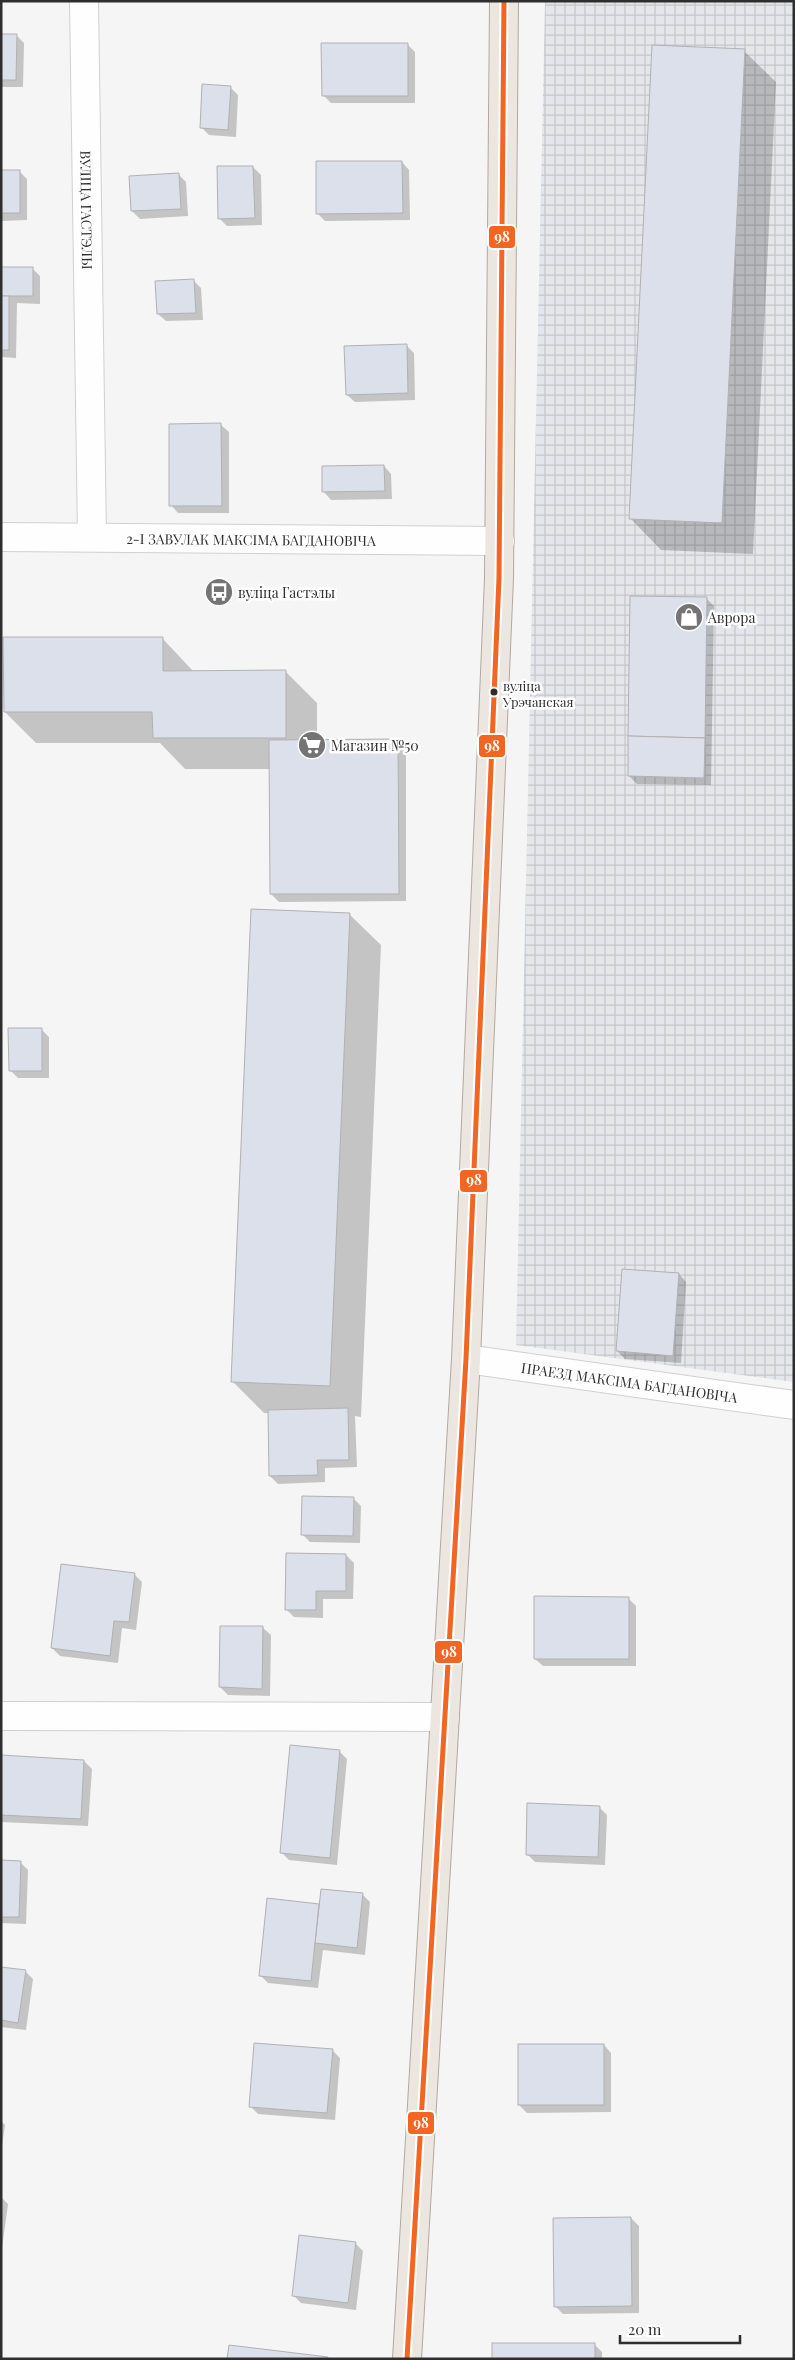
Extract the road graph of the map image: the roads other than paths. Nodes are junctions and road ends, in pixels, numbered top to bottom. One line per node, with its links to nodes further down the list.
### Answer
1 (84, 1): 4 (street, ВУЛІЦА ГАСТЭЛЫ)
2 (504, 1): 5 (main road)
3 (1, 536): 4 (street, 2-І ЗАВУЛАК МАКСІМА БАГДАНОВІЧА)
4 (92, 537): 5 (street, 2-І ЗАВУЛАК МАКСІМА БАГДАНОВІЧА)
5 (500, 541): 6 (main road)
6 (466, 1359): 7 (street, ПРАЕЗД МАКСІМА БАГДАНОВІЧА); 9 (main road)
7 (794, 1405)
8 (1, 1716): 9 (street)
9 (445, 1717): 10 (main road)
10 (407, 2359)

